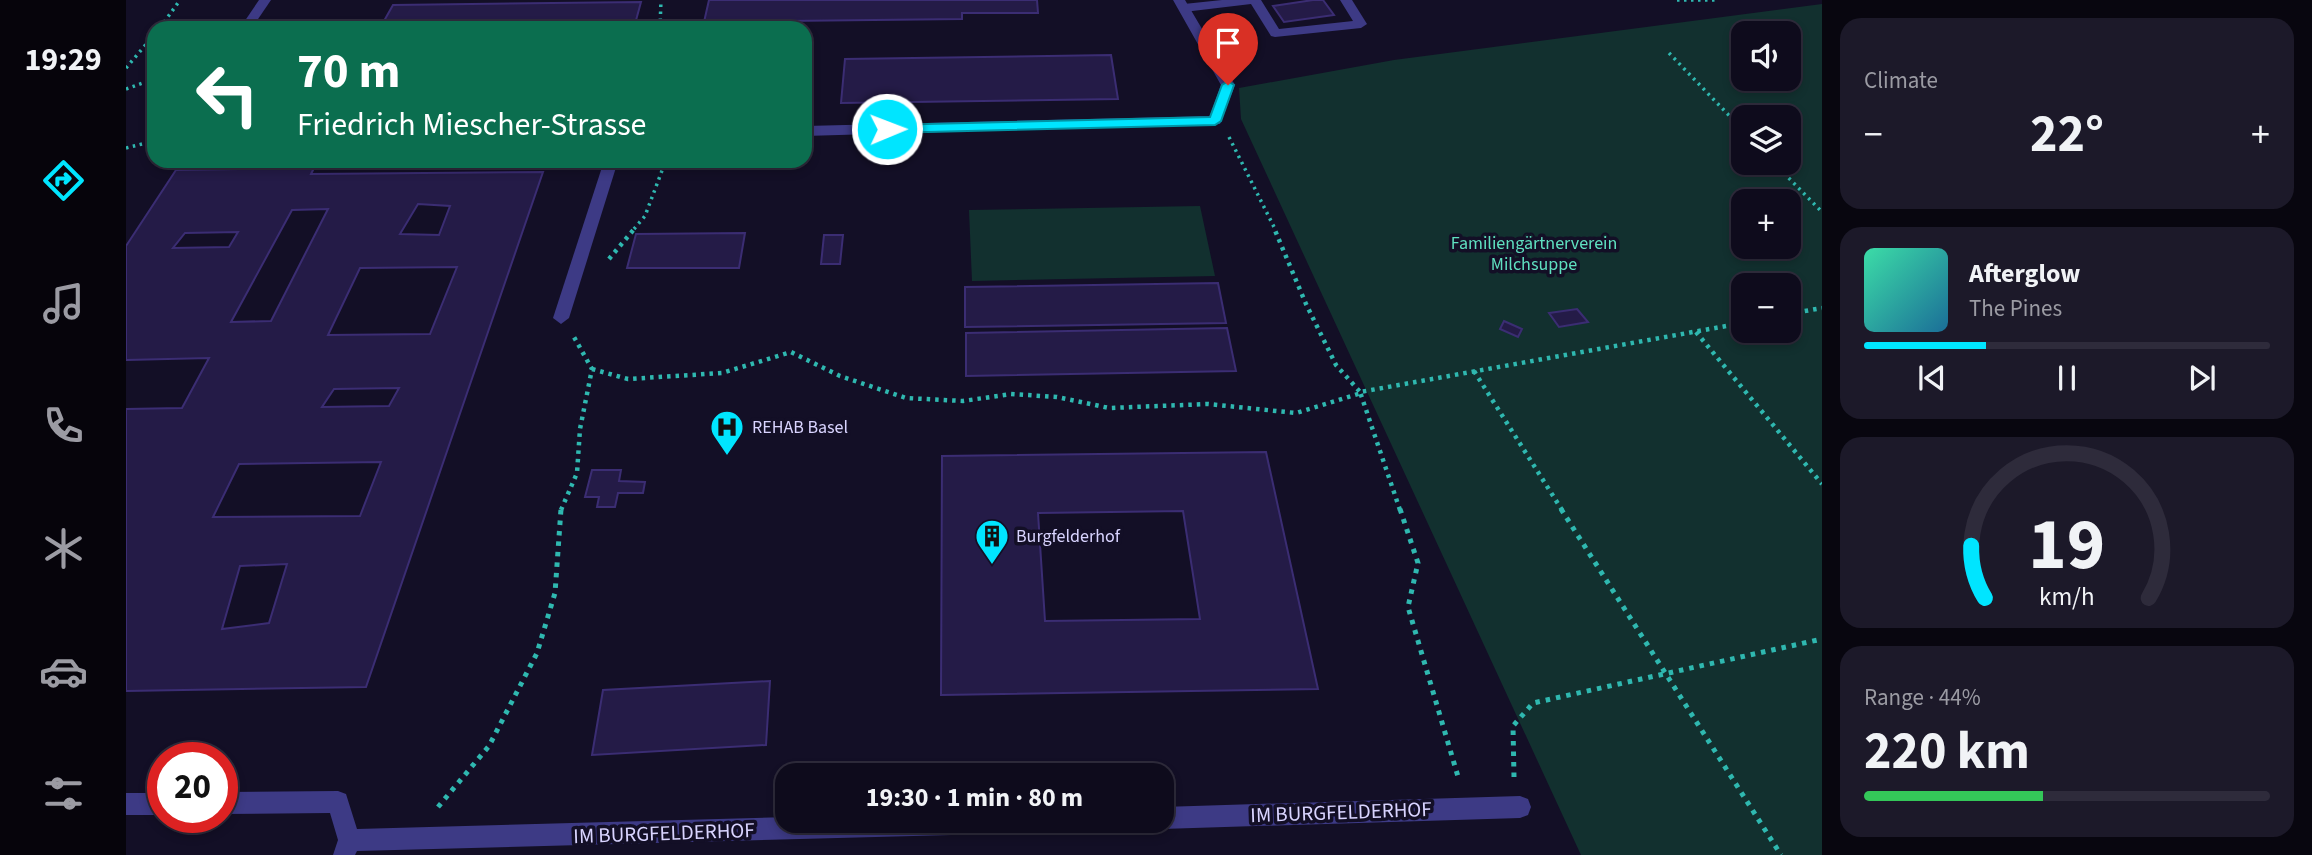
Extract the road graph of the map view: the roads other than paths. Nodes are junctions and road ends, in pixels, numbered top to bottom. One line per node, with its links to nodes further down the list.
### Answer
1 (265, 0): 5 (street)
2 (1255, 0): 3 (street); 4 (street)
3 (1346, 0)
4 (1181, 4): 6 (street)
5 (251, 21)
6 (812, 131)
7 (609, 168): 8 (street)
8 (561, 318)
9 (238, 803): 15 (street, IM BURGFELDERHOF)
10 (126, 804): 11 (street)
11 (147, 804)
12 (1520, 807): 13 (street, IM BURGFELDERHOF)
13 (1174, 818)
14 (775, 829): 15 (street, IM BURGFELDERHOF)
15 (346, 848)

